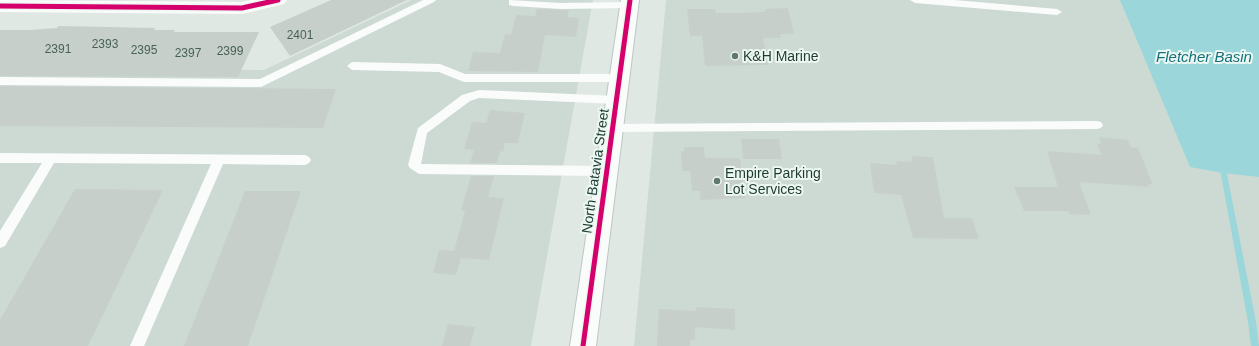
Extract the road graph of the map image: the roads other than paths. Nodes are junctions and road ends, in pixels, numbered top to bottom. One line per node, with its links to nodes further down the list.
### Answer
1 (278, 0): 6 (main road)
2 (432, 0): 10 (lane)
3 (514, 0): 5 (lane)
4 (915, 0): 7 (lane)
5 (629, 3): 9 (main road, North Batavia Street)
6 (0, 6)
7 (1057, 12)
8 (352, 66): 9 (lane)
9 (620, 78): 11 (main road, North Batavia Street)
10 (0, 81)
11 (617, 100): 13 (main road, North Batavia Street); 18 (lane)
12 (1097, 125): 13 (lane)
13 (614, 128): 18 (main road, North Batavia Street)
14 (0, 158): 15 (lane)
15 (51, 158): 16 (lane); 19 (lane)
16 (219, 159): 17 (lane); 20 (lane)
17 (305, 160)
18 (608, 171): 21 (main road, North Batavia Street)
19 (0, 242)
20 (137, 346)
21 (583, 346)

